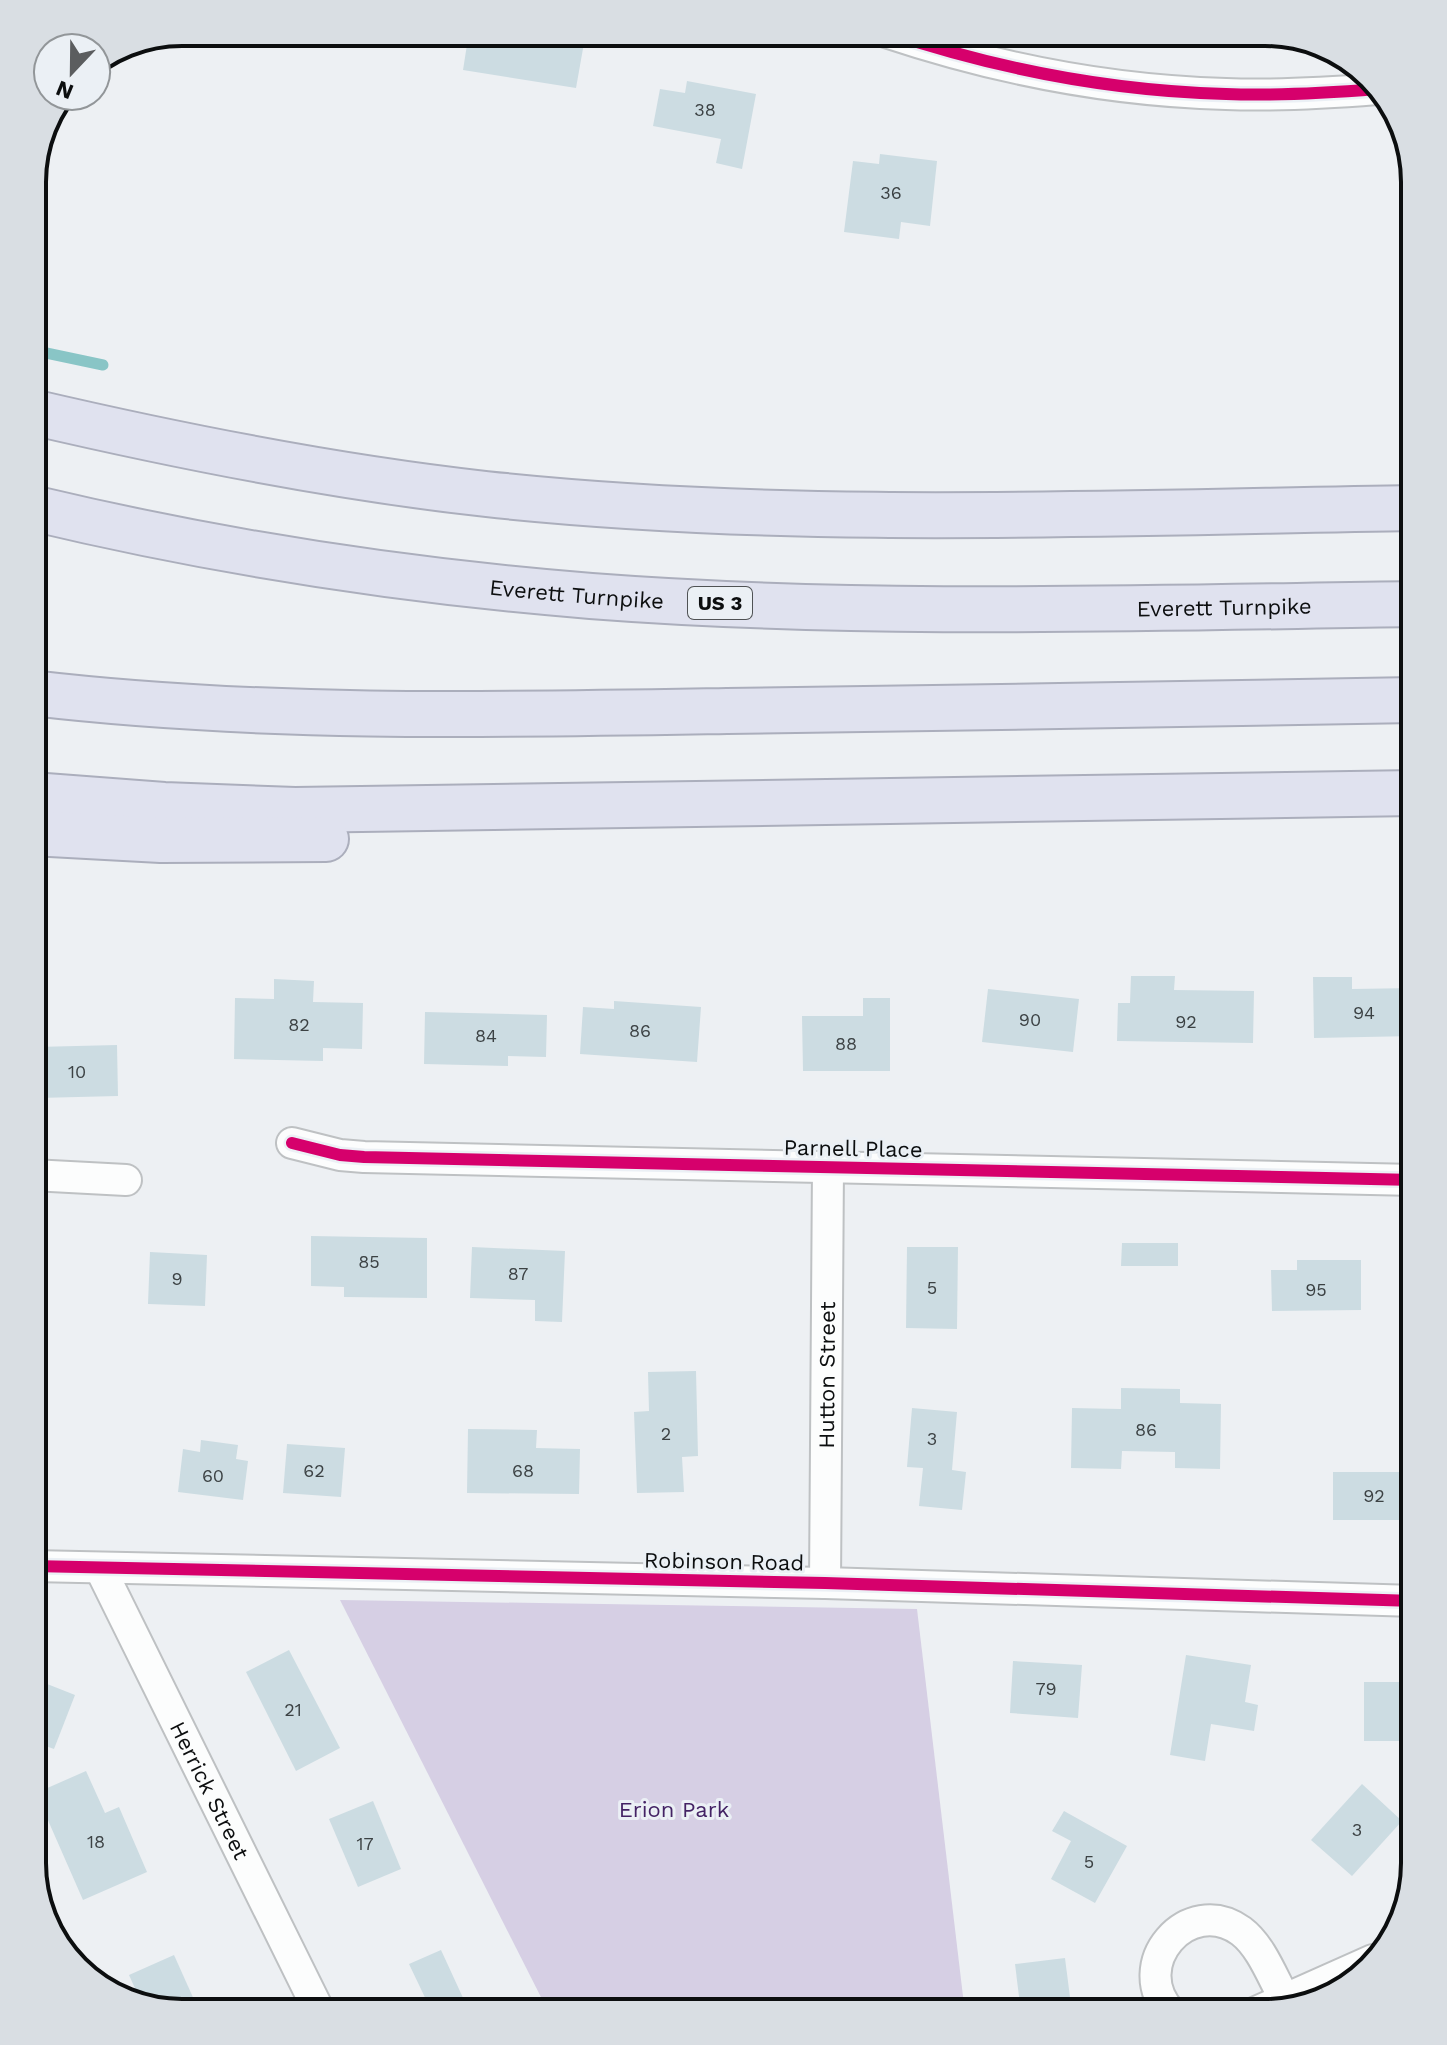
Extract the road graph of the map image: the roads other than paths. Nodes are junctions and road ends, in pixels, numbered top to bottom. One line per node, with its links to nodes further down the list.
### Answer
1 (929, 46): 2 (street)
2 (1365, 90)
3 (46, 415): 4 (highway)
4 (1401, 508)
5 (46, 512): 6 (highway, Everett Turnpike / US 3)
6 (1401, 604)
7 (46, 694): 8 (highway)
8 (1401, 700)
9 (1401, 793): 11 (highway)
10 (46, 796): 11 (highway)
11 (886, 803): 12 (highway)
12 (46, 834)
13 (292, 1143): 14 (street, Parnell Place)
14 (828, 1167): 17 (street, Parnell Place); 20 (street, Hutton Street)
15 (46, 1176): 16 (street)
16 (126, 1180)
17 (1401, 1180)
18 (46, 1566): 19 (street, Robinson Road)
19 (100, 1568): 20 (street, Robinson Road); 25 (street, Herrick Street)
20 (825, 1583): 21 (street, Robinson Road)
21 (1401, 1601)
22 (1349, 1970): 24 (street)
23 (1284, 1998): 26 (street)
24 (1285, 1998)
25 (313, 1999)
26 (1161, 1999)

